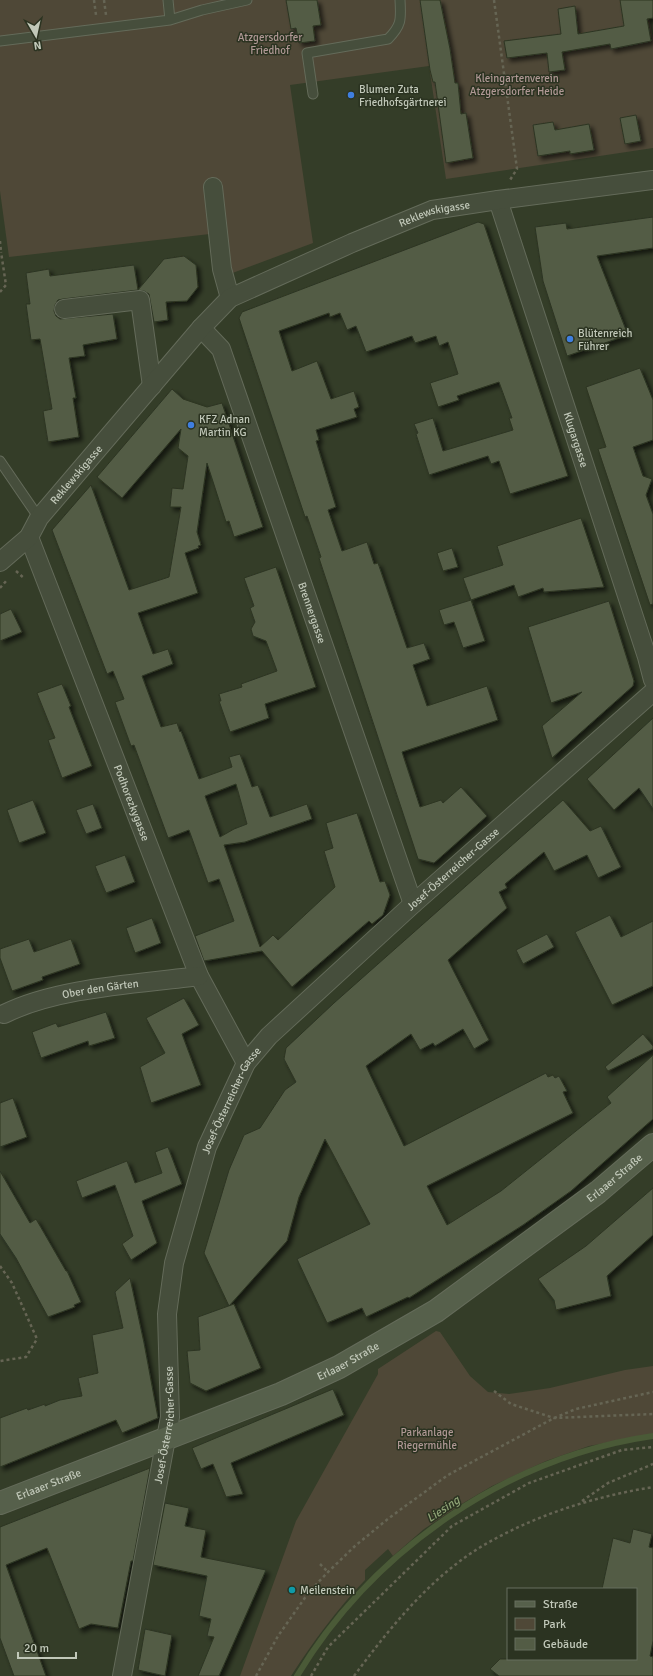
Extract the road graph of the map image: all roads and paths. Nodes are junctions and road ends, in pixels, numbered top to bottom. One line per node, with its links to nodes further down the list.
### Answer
1 (168, 0): 5 (lane)
2 (247, 0): 5 (lane)
3 (400, 0): 7 (lane)
4 (494, 0): 10 (path)
5 (170, 20): 6 (lane)
6 (0, 41)
7 (313, 94)
8 (653, 180): 10 (street, Reklewskigasse)
9 (213, 187): 14 (street)
10 (498, 200): 14 (street, Reklewskigasse); 22 (street, Klugargasse)
11 (0, 241): 12 (path)
12 (1, 252): 13 (path)
13 (0, 292)
14 (230, 298): 16 (street, Reklewskigasse)
15 (64, 309): 17 (street)
16 (200, 328): 17 (street, Reklewskigasse); 24 (street, Brennergasse)
17 (152, 386): 19 (street, Reklewskigasse)
18 (0, 461): 19 (lane)
19 (39, 518): 20 (street, Reklewskigasse)
20 (29, 537): 21 (street, Reklewskigasse); 25 (street, Podhorezkygasse)
21 (0, 562)
22 (653, 680)
23 (653, 692): 24 (street, Josef-Österreicher-Gasse)
24 (413, 904): 27 (street, Josef-Österreicher-Gasse)
25 (199, 976): 26 (street, Ober den Gärten); 27 (street, Podhorezkygasse)
26 (4, 1014)
27 (246, 1063): 35 (street, Josef-Österreicher-Gasse)
28 (653, 1145): 35 (main road, Erlaaer Straße)
29 (0, 1266): 30 (path)
30 (0, 1361)
31 (494, 1390): 34 (path)
32 (653, 1392): 34 (path)
33 (653, 1414): 34 (path)
34 (554, 1418): 42 (path)
35 (166, 1438): 40 (main road, Erlaaer Straße); 43 (street, Josef-Österreicher-Gasse)
36 (653, 1447): 45 (path)
37 (653, 1464): 39 (path)
38 (653, 1487): 39 (path)
39 (580, 1502): 46 (path)
40 (0, 1503)
41 (320, 1564): 42 (path)
42 (328, 1572): 44 (path)
43 (122, 1676)
44 (256, 1676)
45 (311, 1676)
46 (354, 1676)

